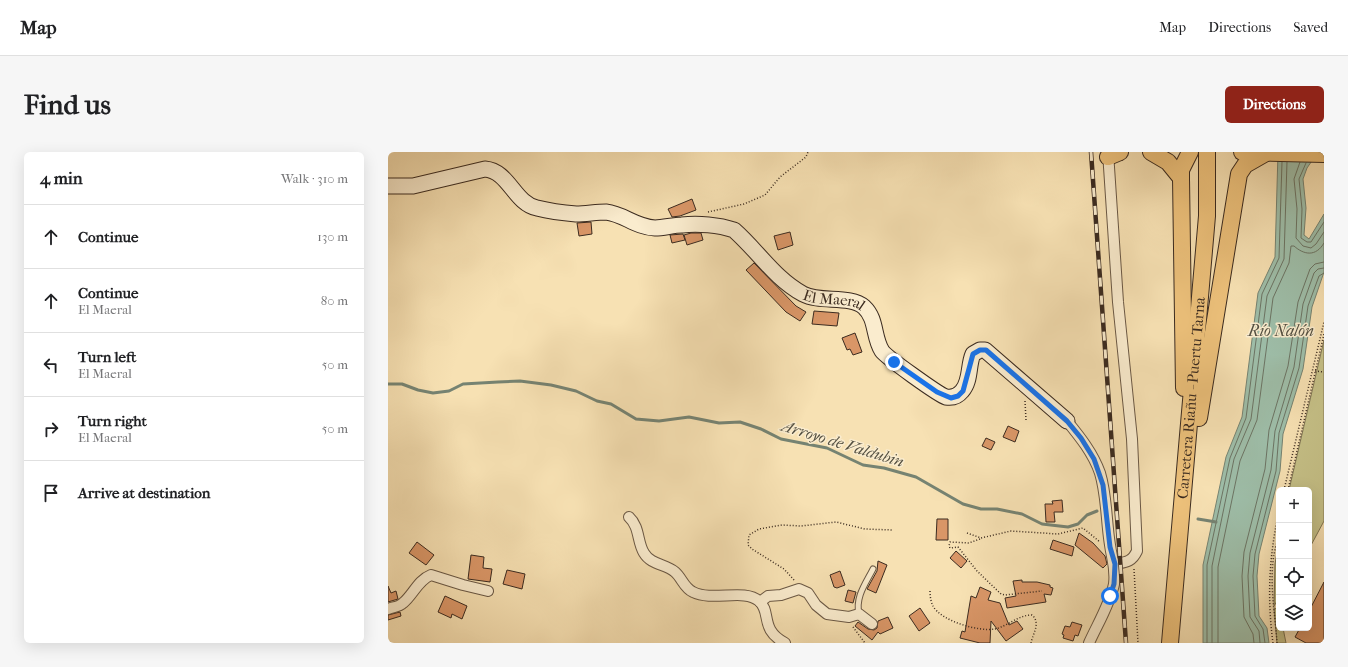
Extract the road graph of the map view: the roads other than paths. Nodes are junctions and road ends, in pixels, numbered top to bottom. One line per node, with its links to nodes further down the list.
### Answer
1 (1151, 152): 10 (main road)
2 (1190, 152): 10 (main road)
3 (1207, 152): 13 (main road, Carretera Riañu - Puertu Tarna)
4 (1228, 152): 9 (main road)
5 (1242, 152): 6 (main road)
6 (1266, 153): 8 (main road); 9 (main road)
7 (1112, 154): 16 (street)
8 (1324, 154)
9 (1239, 174): 14 (main road)
10 (1181, 178): 13 (main road)
11 (388, 186): 12 (street, El Maeral)
12 (1067, 421): 16 (street)
13 (1188, 446): 14 (main road, Carretera Riañu - Puertu Tarna)
14 (1185, 480): 25 (main road, Carretera Riañu - Puertu Tarna)
15 (629, 517): 19 (street)
16 (1114, 560): 24 (street)
17 (872, 569): 21 (lane)
18 (488, 591): 20 (street)
19 (760, 602): 21 (street); 23 (street)
20 (388, 610)
21 (859, 614): 22 (street)
22 (872, 624)
23 (785, 643)
24 (1089, 643)
25 (1170, 643)

